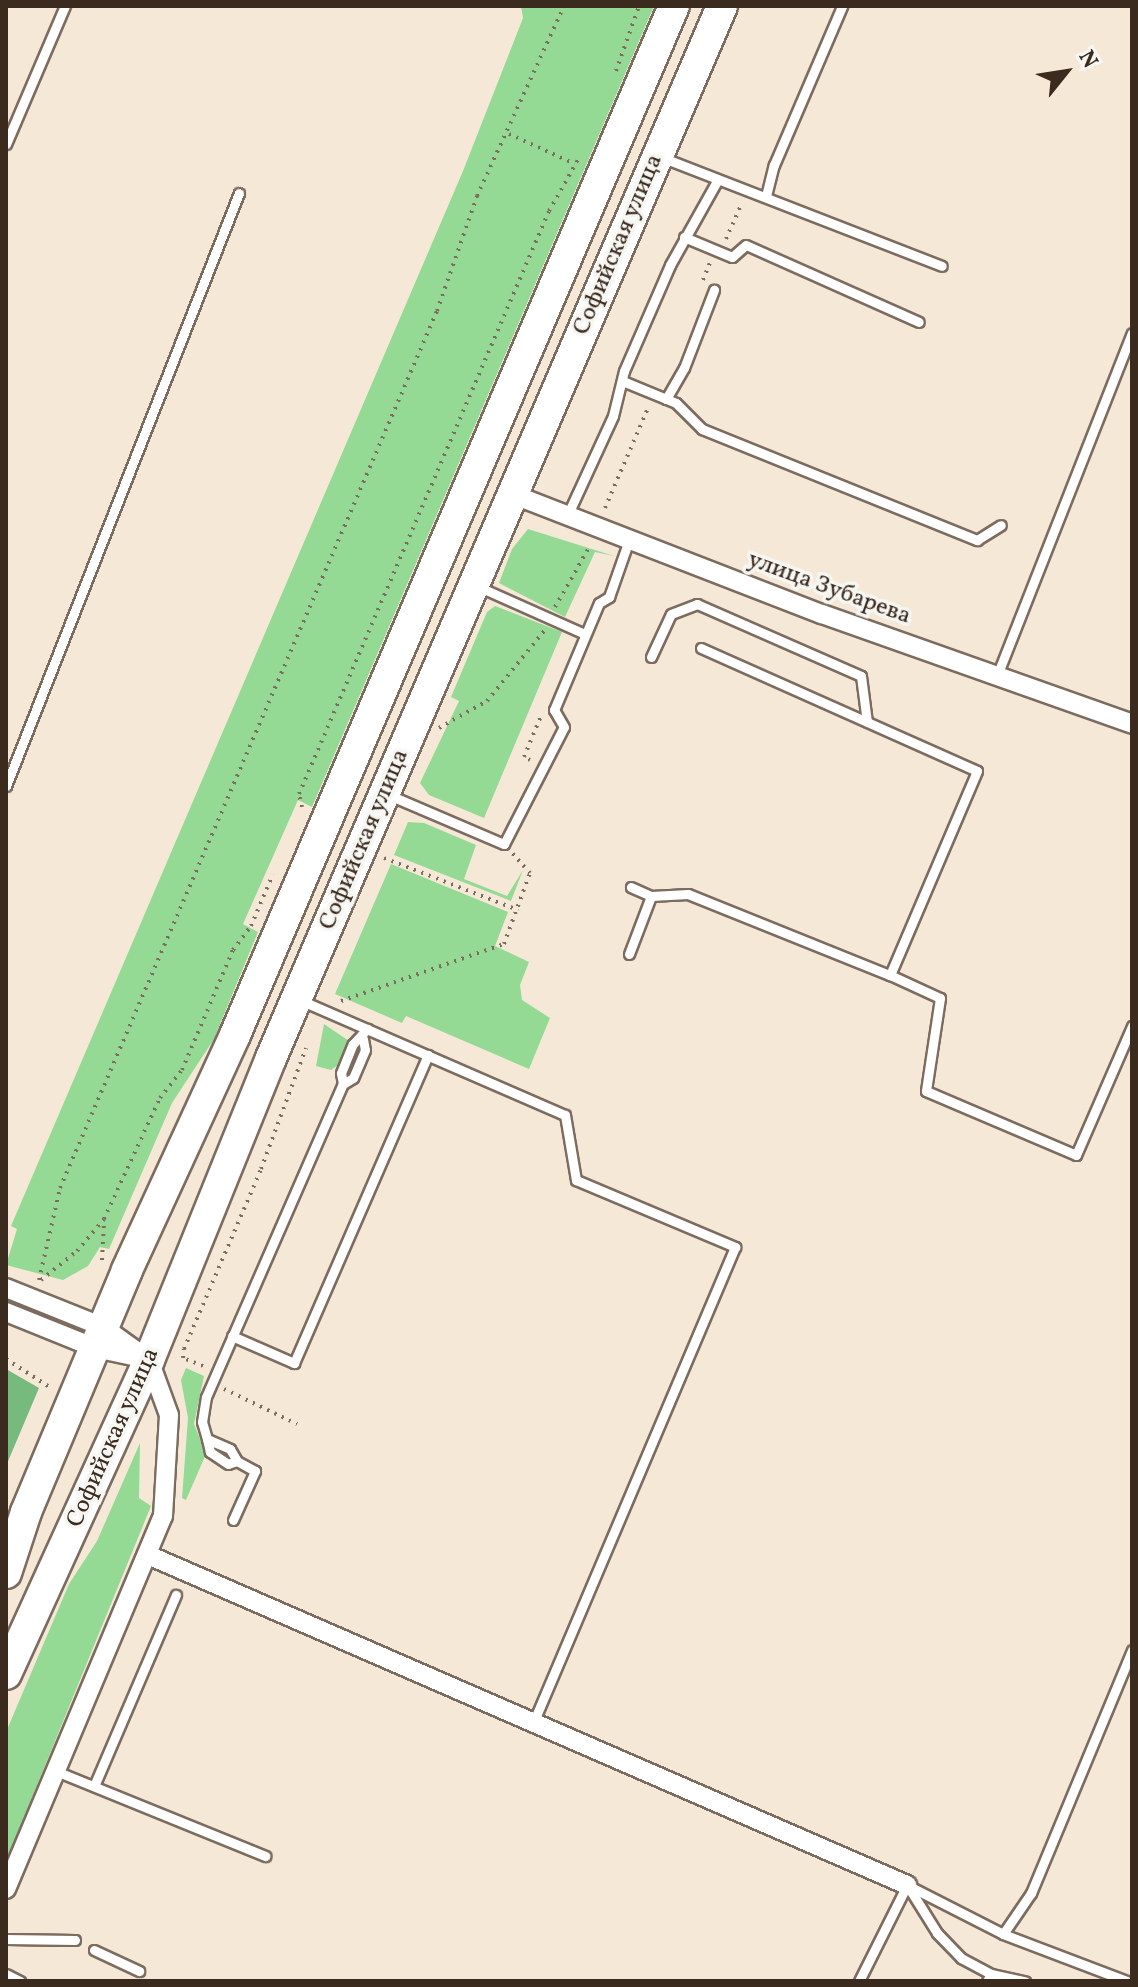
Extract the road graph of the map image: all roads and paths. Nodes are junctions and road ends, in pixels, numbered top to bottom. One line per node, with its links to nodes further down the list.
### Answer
1 (65, 6): 9 (lane)
2 (564, 6): 8 (path)
3 (639, 6): 7 (path)
4 (674, 6): 60 (main road, Софийская улица)
5 (722, 6): 11 (main road, Софийская улица)
6 (842, 6): 15 (lane)
7 (612, 82)
8 (509, 134): 12 (path); 55 (path)
9 (6, 144)
10 (586, 146): 12 (path)
11 (658, 156): 13 (lane); 23 (main road, Софийская улица)
12 (575, 164): 42 (path)
13 (718, 179): 15 (lane); 16 (lane)
14 (239, 193): 40 (lane)
15 (766, 196): 17 (lane)
16 (684, 237): 19 (lane); 21 (lane)
17 (942, 266)
18 (714, 290): 22 (lane)
19 (919, 322)
20 (1132, 333): 34 (lane)
21 (625, 382): 22 (lane); 24 (lane)
22 (666, 399): 25 (lane)
23 (512, 494): 24 (street, улица Зубарева); 28 (main road, Софийская улица)
24 (567, 516): 26 (street, улица Зубарева)
25 (1001, 525)
26 (596, 528): 27 (street, улица Зубарева); 29 (path)
27 (629, 540): 31 (lane); 34 (street, улица Зубарева)
28 (474, 585): 31 (lane); 41 (main road, Софийская улица)
29 (553, 612)
30 (548, 624): 38 (path)
31 (585, 634): 35 (lane)
32 (701, 648): 36 (lane)
33 (651, 657): 36 (lane)
34 (998, 673): 37 (street, улица Зубарева)
35 (554, 710): 39 (lane); 39 (path)
36 (867, 722): 50 (lane)
37 (1132, 724)
38 (439, 728)
39 (546, 767): 43 (lane)
40 (6, 786)
41 (385, 794): 43 (lane); 51 (main road, Софийская улица)
42 (303, 806)
43 (504, 844): 47 (path)
44 (384, 858): 47 (path)
45 (631, 887): 46 (lane)
46 (651, 896): 49 (lane); 50 (lane)
47 (518, 910): 51 (path)
48 (251, 926): 55 (path)
49 (629, 954)
50 (890, 975): 52 (lane)
51 (308, 1004): 53 (lane); 62 (main road, Софийская улица); 63 (path)
52 (1132, 1026)
53 (365, 1034): 54 (lane); 59 (lane)
54 (428, 1055): 59 (lane); 72 (lane)
55 (104, 1219): 56 (path)
56 (102, 1260)
57 (6, 1288): 60 (street)
58 (6, 1312): 60 (street)
59 (232, 1336): 63 (lane)
60 (99, 1338): 62 (street); 68 (main road, Софийская улица)
61 (6, 1359): 64 (path)
62 (149, 1360): 67 (street); 71 (main road, Софийская улица)
63 (215, 1375): 65 (path); 66 (lane)
64 (51, 1388)
65 (297, 1424)
66 (233, 1520)
67 (148, 1555): 72 (street); 73 (street)
68 (6, 1573)
69 (176, 1595): 74 (lane)
70 (1132, 1650): 78 (lane)
71 (6, 1674)
72 (533, 1723): 76 (street)
73 (56, 1771): 74 (lane); 77 (street)
74 (94, 1786): 75 (lane)
75 (265, 1856)
76 (907, 1885): 78 (lane); 84 (lane); 86 (lane)
77 (6, 1889)
78 (1003, 1934): 88 (lane)
79 (6, 1939): 80 (lane)
80 (75, 1940)
81 (94, 1950): 82 (lane)
82 (139, 1971)
83 (6, 1974): 85 (lane)
84 (989, 1978): 87 (lane)
85 (20, 1981)
86 (859, 1981)
87 (1025, 1981)
88 (1127, 1981)

